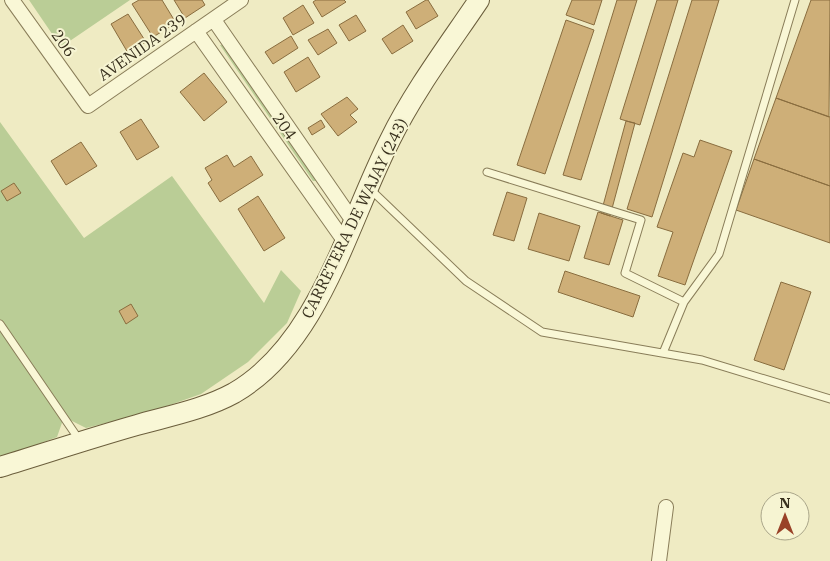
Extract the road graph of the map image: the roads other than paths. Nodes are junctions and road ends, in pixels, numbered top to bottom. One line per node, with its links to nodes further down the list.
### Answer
1 (12, 0): 7 (street, 206)
2 (241, 0): 5 (street, AVENIDA 239)
3 (479, 0): 9 (main road, CARRETERA DE WAJAY (243))
4 (795, 0): 12 (lane)
5 (214, 20): 6 (street, AVENIDA 239); 10 (street, 204)
6 (196, 31): 7 (street, AVENIDA 239); 11 (street, 204)
7 (88, 106)
8 (486, 172): 12 (lane)
9 (367, 186): 10 (main road, CARRETERA DE WAJAY (243)); 14 (lane)
10 (353, 221): 11 (main road, CARRETERA DE WAJAY (243))
11 (345, 242): 16 (main road, CARRETERA DE WAJAY (243))
12 (684, 302): 14 (lane)
13 (0, 324): 16 (lane)
14 (663, 353): 15 (lane)
15 (830, 399)
16 (80, 441): 17 (main road, CARRETERA DE WAJAY (243))
17 (0, 467)
18 (666, 506): 19 (street)
19 (659, 561)

